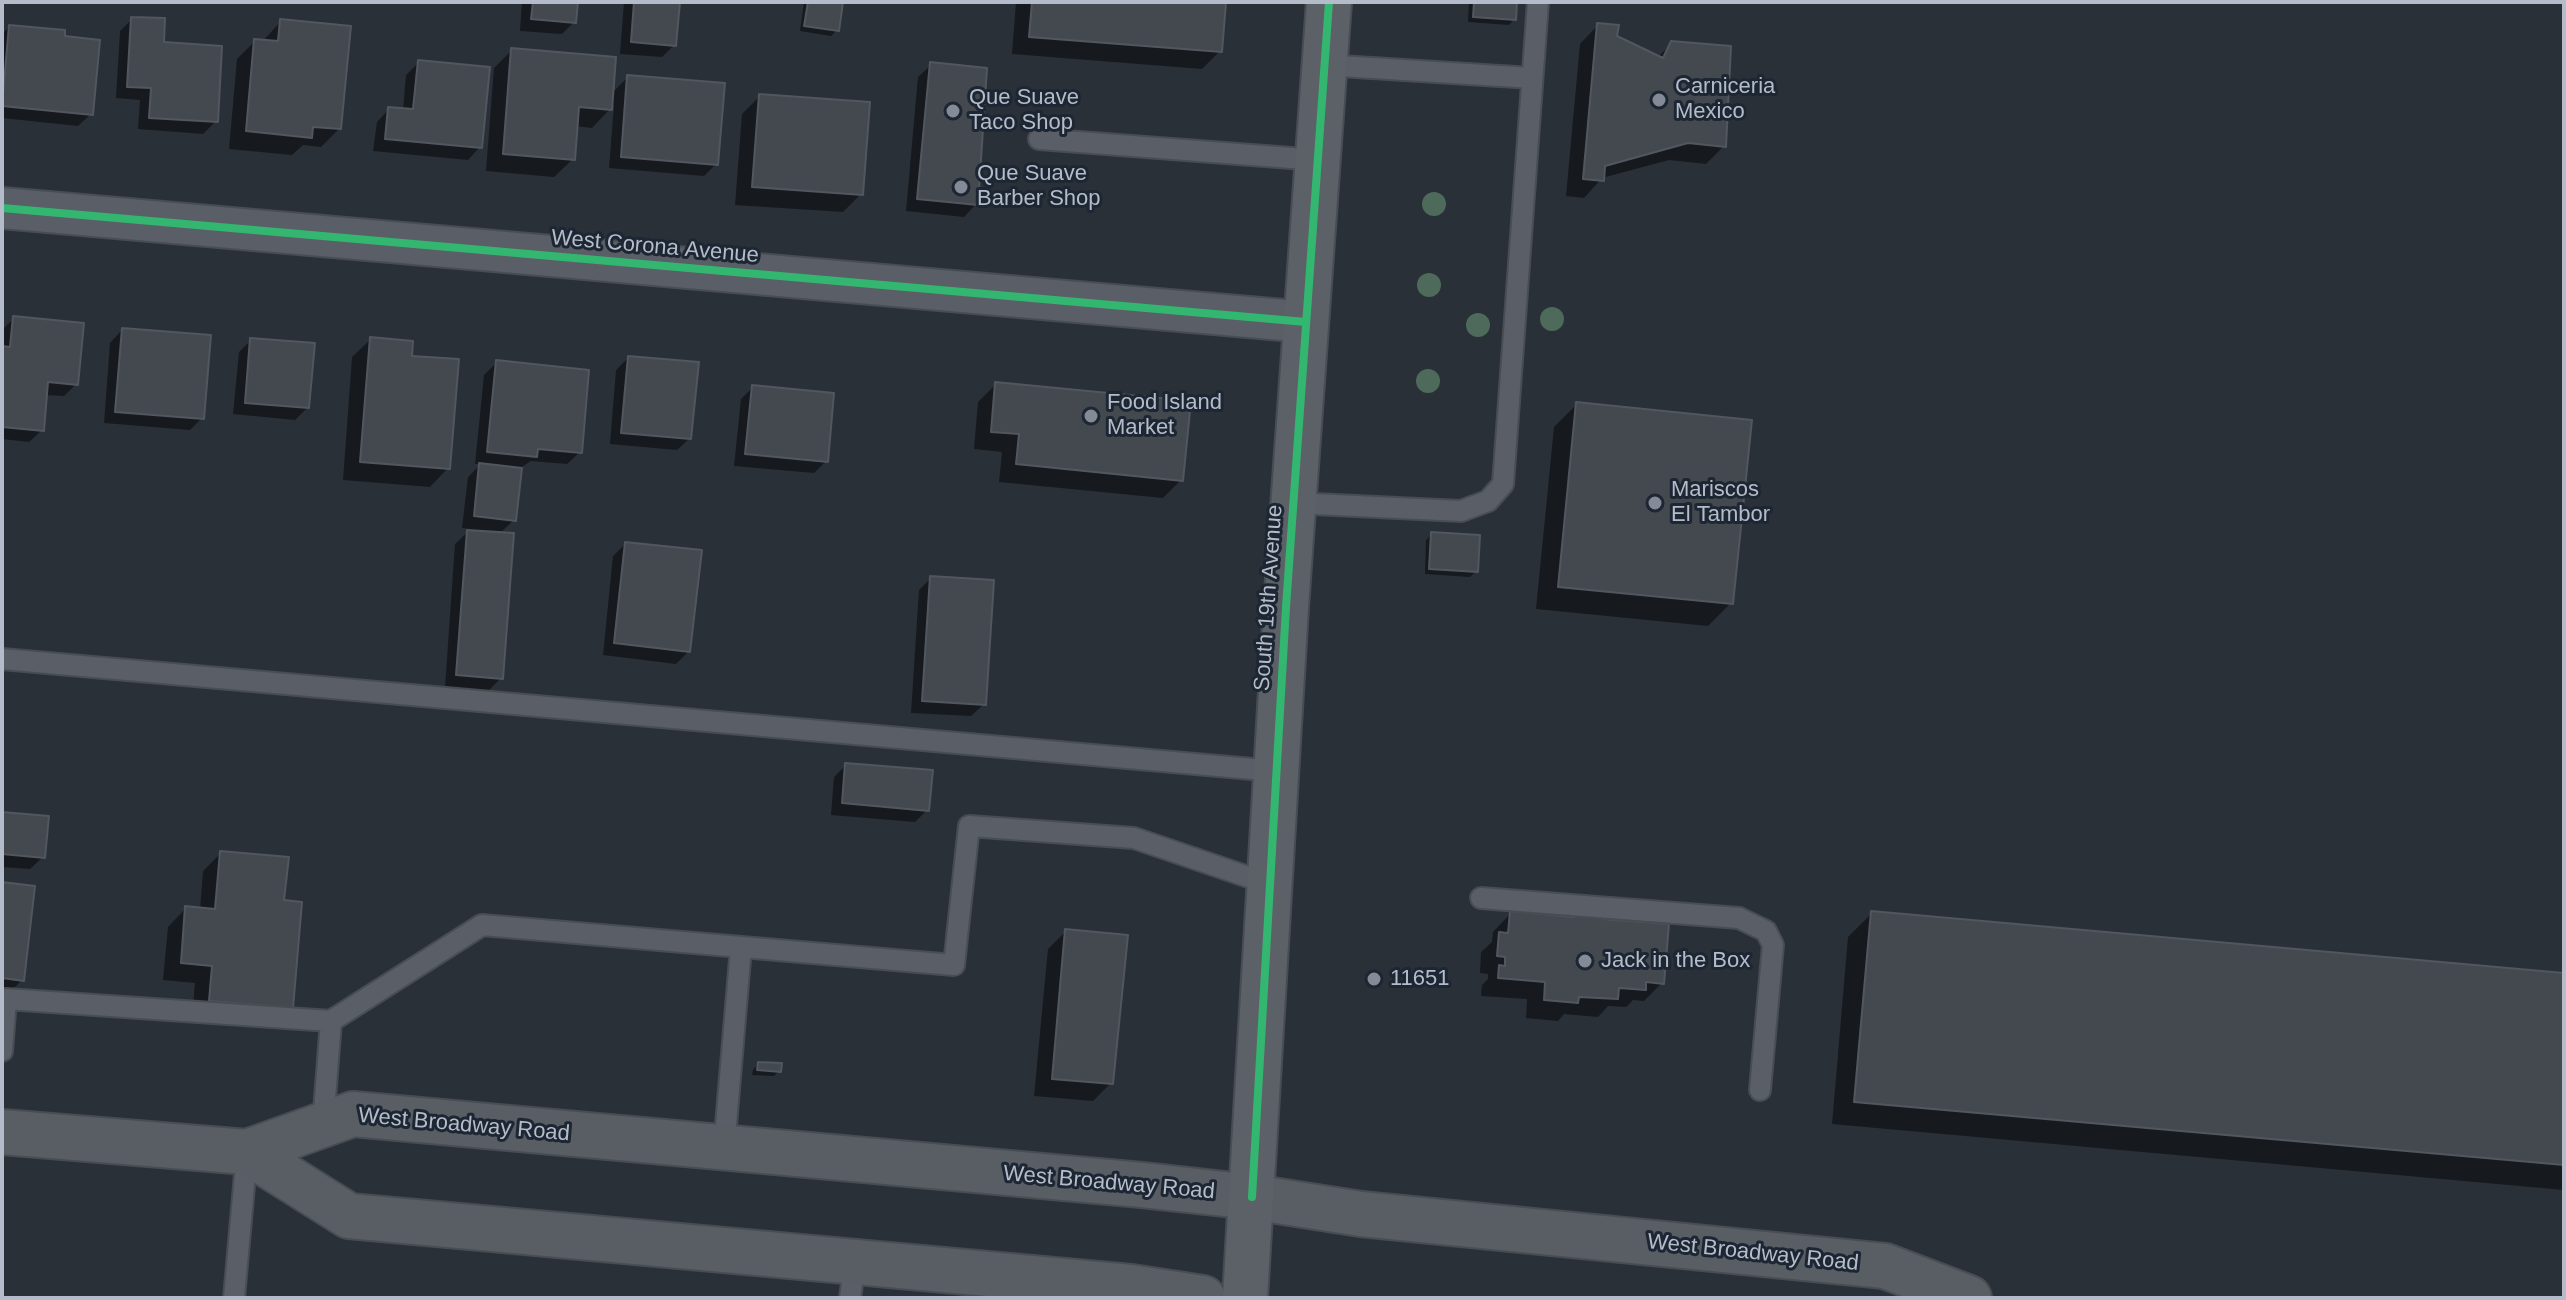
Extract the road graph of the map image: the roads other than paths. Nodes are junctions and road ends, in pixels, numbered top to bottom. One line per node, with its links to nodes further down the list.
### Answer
1 (1329, 2): 3 (main road, South 19th Avenue)
2 (1538, 2): 4 (lane)
3 (1324, 65): 4 (lane); 6 (main road, South 19th Avenue)
4 (1532, 78): 9 (lane)
5 (1039, 139): 6 (lane)
6 (1318, 160): 8 (main road, South 19th Avenue)
7 (2, 208): 8 (street, West Corona Avenue)
8 (1306, 322): 9 (main road, South 19th Avenue)
9 (1293, 503): 11 (main road, South 19th Avenue)
10 (2, 659): 11 (lane)
11 (1275, 771): 12 (main road, South 19th Avenue)
12 (1269, 884): 14 (lane); 23 (main road, South 19th Avenue)
13 (1481, 898): 18 (lane)
14 (741, 947): 16 (lane); 21 (lane)
15 (4, 998): 16 (lane); 17 (lane)
16 (331, 1021): 19 (lane)
17 (2, 1051)
18 (1760, 1090)
19 (323, 1124): 21 (main road, West Broadway Road); 22 (main road, West Broadway Road)
20 (2, 1132): 22 (main road, West Broadway Road)
21 (724, 1148): 23 (main road, West Broadway Road)
22 (247, 1152): 24 (main road, West Broadway Road); 25 (lane)
23 (1252, 1197): 27 (main road, South 19th Avenue); 28 (main road, West Broadway Road)
24 (852, 1280): 26 (main road, West Broadway Road)
25 (234, 1298)
26 (1203, 1298)
27 (1245, 1298)
28 (1969, 1298)

